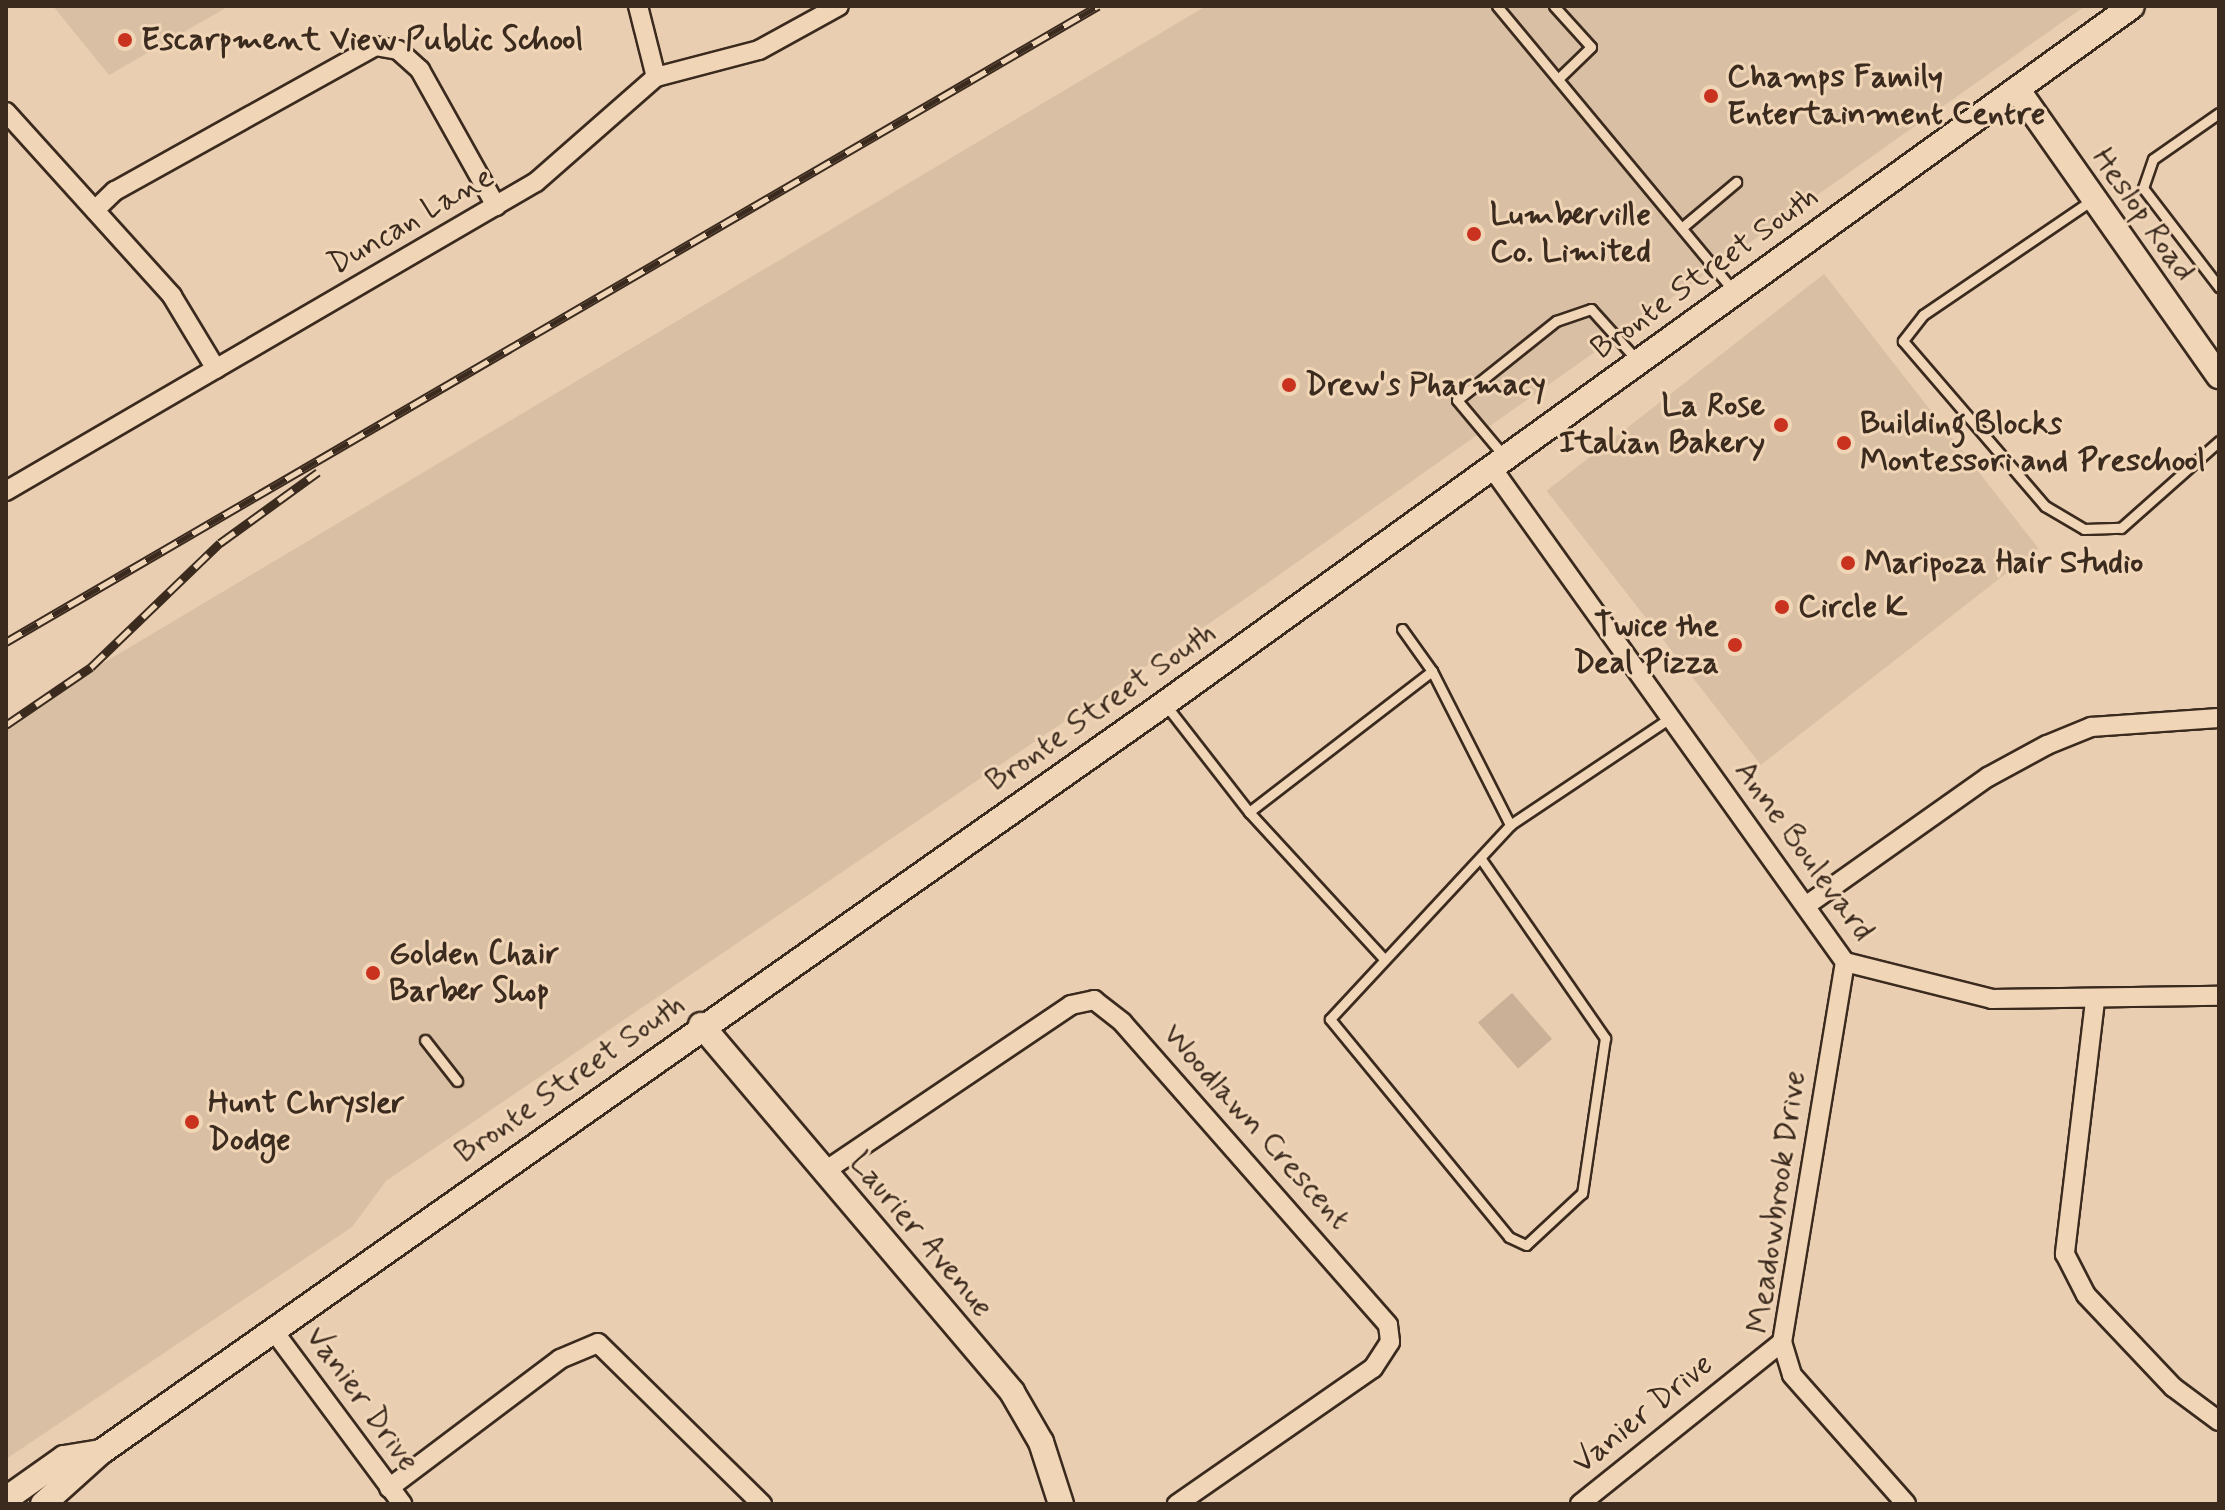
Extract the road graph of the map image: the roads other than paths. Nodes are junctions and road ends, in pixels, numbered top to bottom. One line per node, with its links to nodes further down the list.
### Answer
1 (638, 6): 6 (street)
2 (839, 6): 6 (street, Duncan Lane)
3 (1497, 6): 7 (lane)
4 (1554, 6): 7 (lane)
5 (2132, 6): 8 (main road, Bronte Street South)
6 (656, 77): 13 (street, Duncan Lane)
7 (1558, 79): 15 (lane)
8 (2017, 89): 12 (main road, Heslop Road); 17 (main road, Bronte Street South)
9 (6, 112): 14 (street)
10 (2219, 113): 16 (lane)
11 (1736, 182): 15 (lane)
12 (2092, 200): 20 (main road, Heslop Road); 21 (lane)
13 (496, 206): 14 (street); 19 (street, Duncan Lane)
14 (95, 210): 19 (street)
15 (1685, 225): 17 (lane)
16 (2219, 287)
17 (1734, 291): 18 (main road, Bronte Street South)
18 (1637, 360): 22 (main road, Bronte Street South); 22 (lane)
19 (216, 369): 24 (street, Duncan Lane)
20 (2219, 376)
21 (2219, 441)
22 (1499, 463): 27 (main road, Bronte Street South); 28 (street, Anne Boulevard)
23 (6, 468): 24 (street)
24 (11, 488)
25 (1402, 629): 26 (lane)
26 (1432, 671): 30 (lane); 31 (lane)
27 (1164, 704): 30 (lane); 38 (main road, Bronte Street South)
28 (1670, 718): 31 (lane); 33 (street, Anne Boulevard)
29 (2219, 718): 33 (street)
30 (1249, 812): 34 (lane)
31 (1510, 825): 32 (lane)
32 (1481, 859): 34 (lane); 34 (lane)
33 (1807, 905): 35 (street, Anne Boulevard)
34 (1384, 959)
35 (1845, 962): 37 (street, Anne Boulevard); 43 (street, Meadowbrook Drive)
36 (2219, 996): 37 (street, Anne Boulevard)
37 (2095, 1001): 44 (street)
38 (701, 1025): 41 (main road, Laurier Avenue); 42 (main road, Bronte Street South)
39 (425, 1040): 40 (lane)
40 (457, 1081)
41 (825, 1171): 51 (main road, Laurier Avenue); 52 (street, Woodlawn Crescent)
42 (273, 1330): 45 (main road, Bronte Street South); 46 (street, Vanier Drive)
43 (1782, 1342): 53 (street, Vanier Drive); 54 (street, Meadowbrook Drive)
44 (2219, 1421)
45 (101, 1452): 47 (main road, Bronte Street South); 48 (main road, Bronte Street South)
46 (389, 1488): 49 (street, Vanier Drive); 50 (street)
47 (6, 1499)
48 (43, 1504)
49 (402, 1504)
50 (762, 1504)
51 (1061, 1504)
52 (1177, 1504)
53 (1580, 1504)
54 (1906, 1504)

